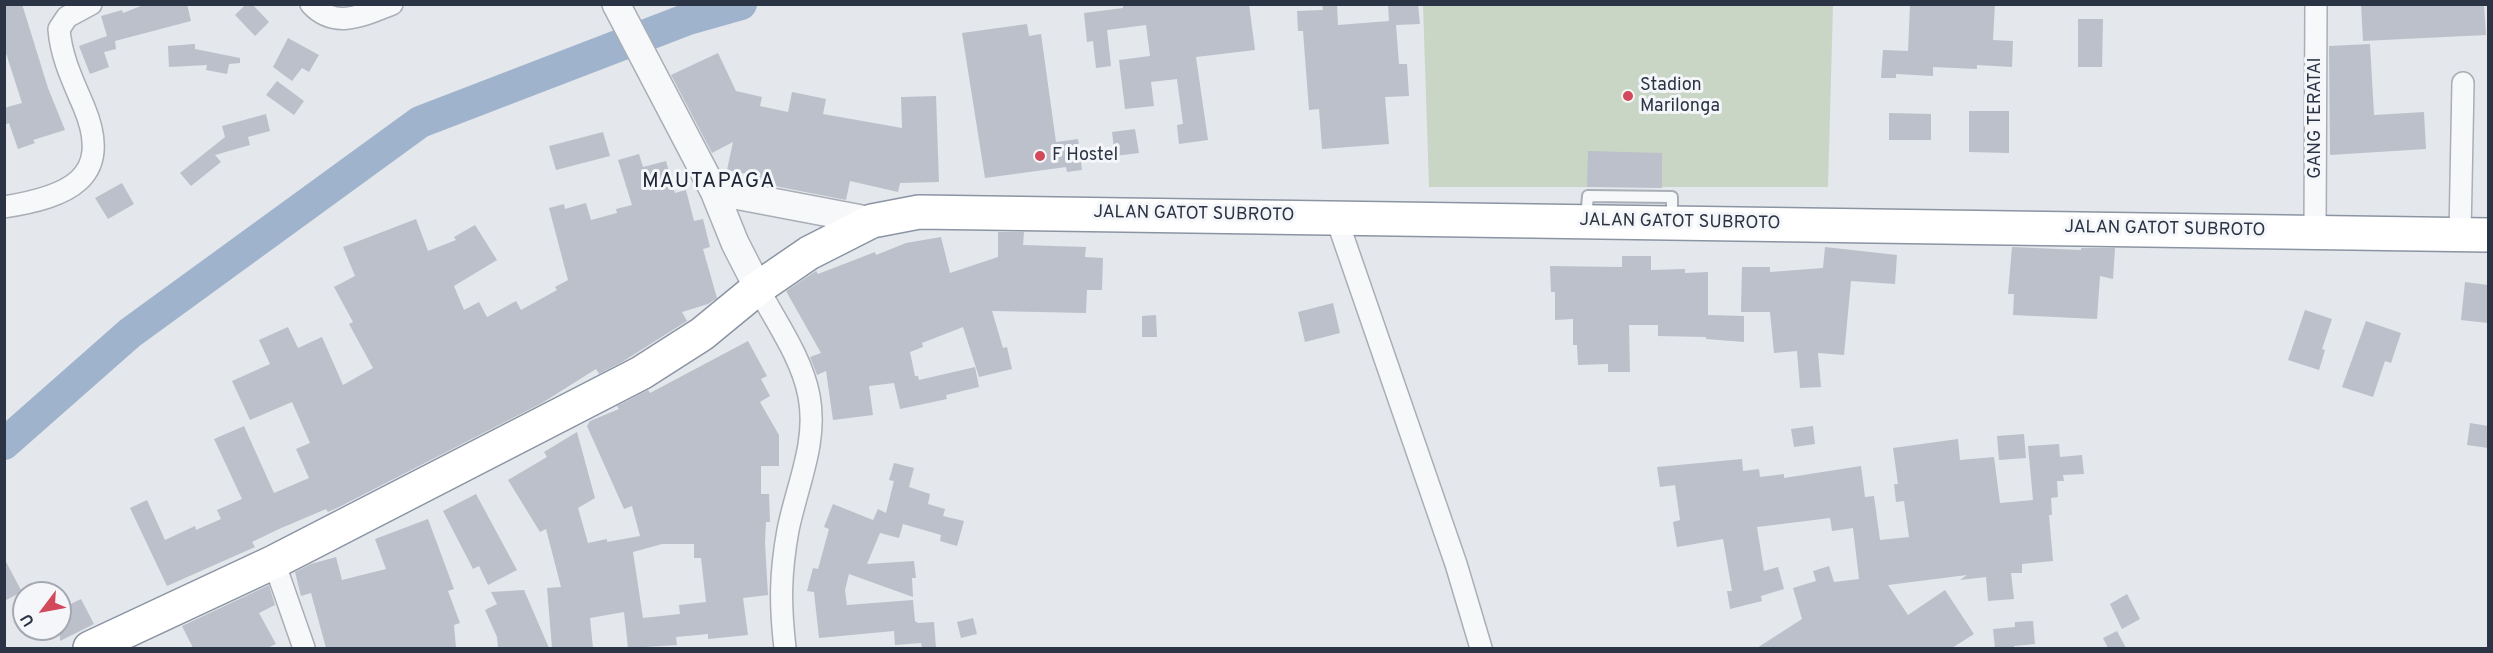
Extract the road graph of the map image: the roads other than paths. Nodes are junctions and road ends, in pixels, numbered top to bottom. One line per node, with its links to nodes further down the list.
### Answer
1 (91, 4): 6 (street)
2 (310, 4): 3 (street)
3 (392, 4)
4 (616, 4): 8 (street)
5 (2316, 4): 12 (street, GANG TERATAI)
6 (64, 11): 9 (street)
7 (2463, 83): 13 (street)
8 (714, 191): 11 (street); 14 (street)
9 (4, 207)
10 (1336, 217): 11 (highway, JALAN GATOT SUBROTO); 12 (highway, JALAN GATOT SUBROTO); 19 (street)
11 (872, 221): 14 (highway, JALAN GATOT SUBROTO)
12 (2315, 232): 13 (highway, JALAN GATOT SUBROTO)
13 (2474, 235)
14 (758, 288): 15 (highway, JALAN GATOT SUBROTO); 18 (street)
15 (274, 562): 16 (highway, JALAN GATOT SUBROTO); 17 (street)
16 (90, 648)
17 (303, 648)
18 (785, 648)
19 (1481, 648)

